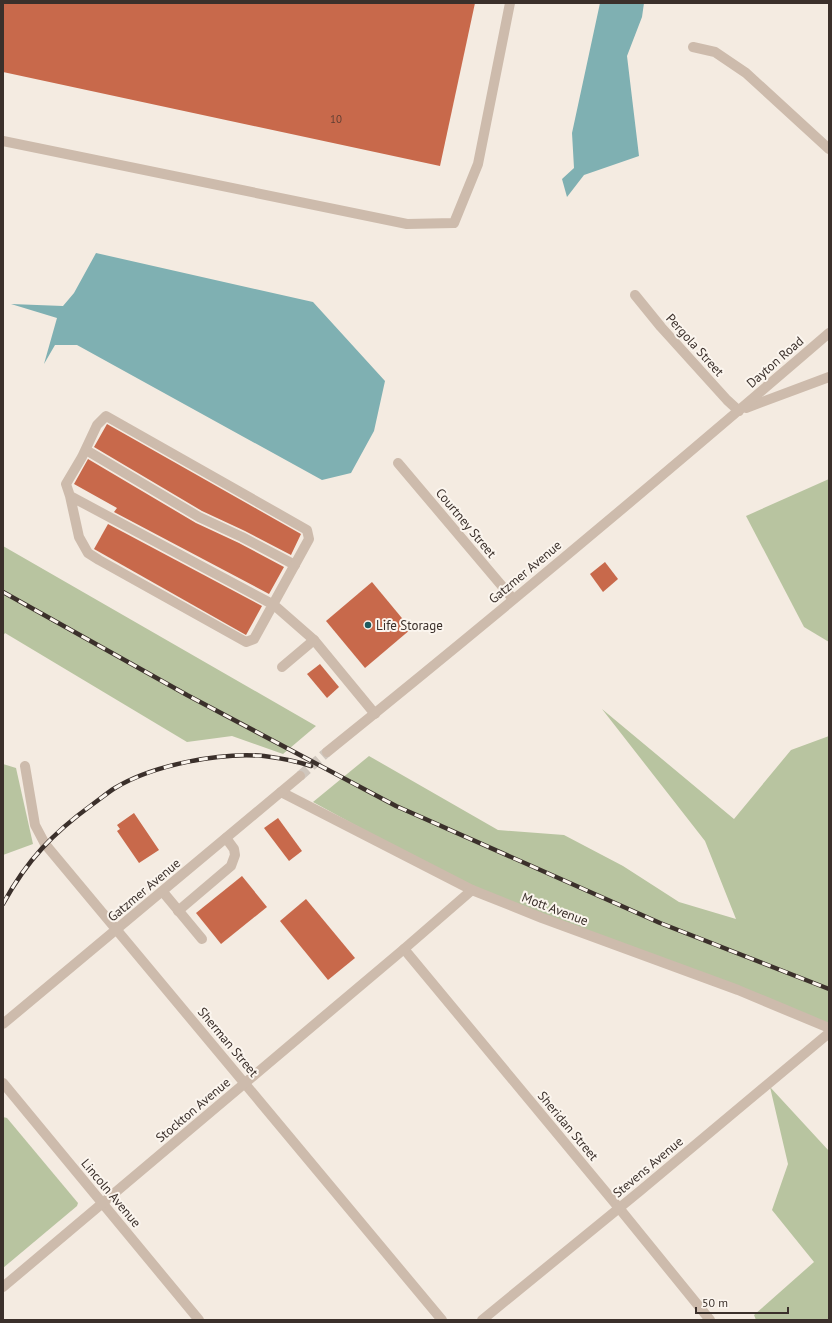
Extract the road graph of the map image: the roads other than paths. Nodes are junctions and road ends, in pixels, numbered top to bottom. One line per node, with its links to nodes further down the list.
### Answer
1 (510, 3): 3 (street)
2 (693, 47): 4 (street)
3 (3, 141)
4 (829, 149)
5 (635, 295): 8 (street, Pergola Street)
6 (829, 333): 8 (street, Dayton Road)
7 (829, 376): 8 (street)
8 (739, 411): 13 (street, Gatzmer Avenue)
9 (86, 450): 11 (street); 12 (street); 12 (street)
10 (398, 463): 13 (street, Courtney Street)
11 (70, 496): 14 (street); 14 (street)
12 (295, 565): 14 (street)
13 (513, 599): 17 (street, Gatzmer Avenue)
14 (274, 605): 15 (street)
15 (314, 640): 16 (street); 17 (street)
16 (282, 667)
17 (375, 714): 18 (street, Gatzmer Avenue)
18 (328, 752)
19 (25, 766): 26 (street, Sherman Street)
20 (300, 776): 21 (street, Gatzmer Avenue)
21 (281, 792): 22 (street, Gatzmer Avenue); 23 (street, Mott Avenue)
22 (226, 838): 24 (street, Gatzmer Avenue); 25 (street)
23 (472, 890): 28 (street, Stockton Avenue); 30 (street, Mott Avenue)
24 (163, 892): 25 (street); 26 (street, Gatzmer Avenue)
25 (178, 910): 27 (street)
26 (116, 930): 29 (street, Gatzmer Avenue); 33 (street, Sherman Street)
27 (202, 939)
28 (404, 949): 33 (street, Stockton Avenue); 35 (street, Sheridan Street)
29 (3, 1024)
30 (829, 1028)
31 (829, 1033): 35 (street, Stevens Avenue)
32 (3, 1083): 34 (street, Lincoln Avenue)
33 (245, 1083): 34 (street, Stockton Avenue); 38 (street, Sherman Street)
34 (103, 1203): 36 (street, Stockton Avenue); 37 (street, Lincoln Avenue)
35 (619, 1208): 39 (street, Stevens Avenue); 40 (street, Sheridan Street)
36 (3, 1287)
37 (199, 1320)
38 (442, 1320)
39 (482, 1320)
40 (710, 1320)

